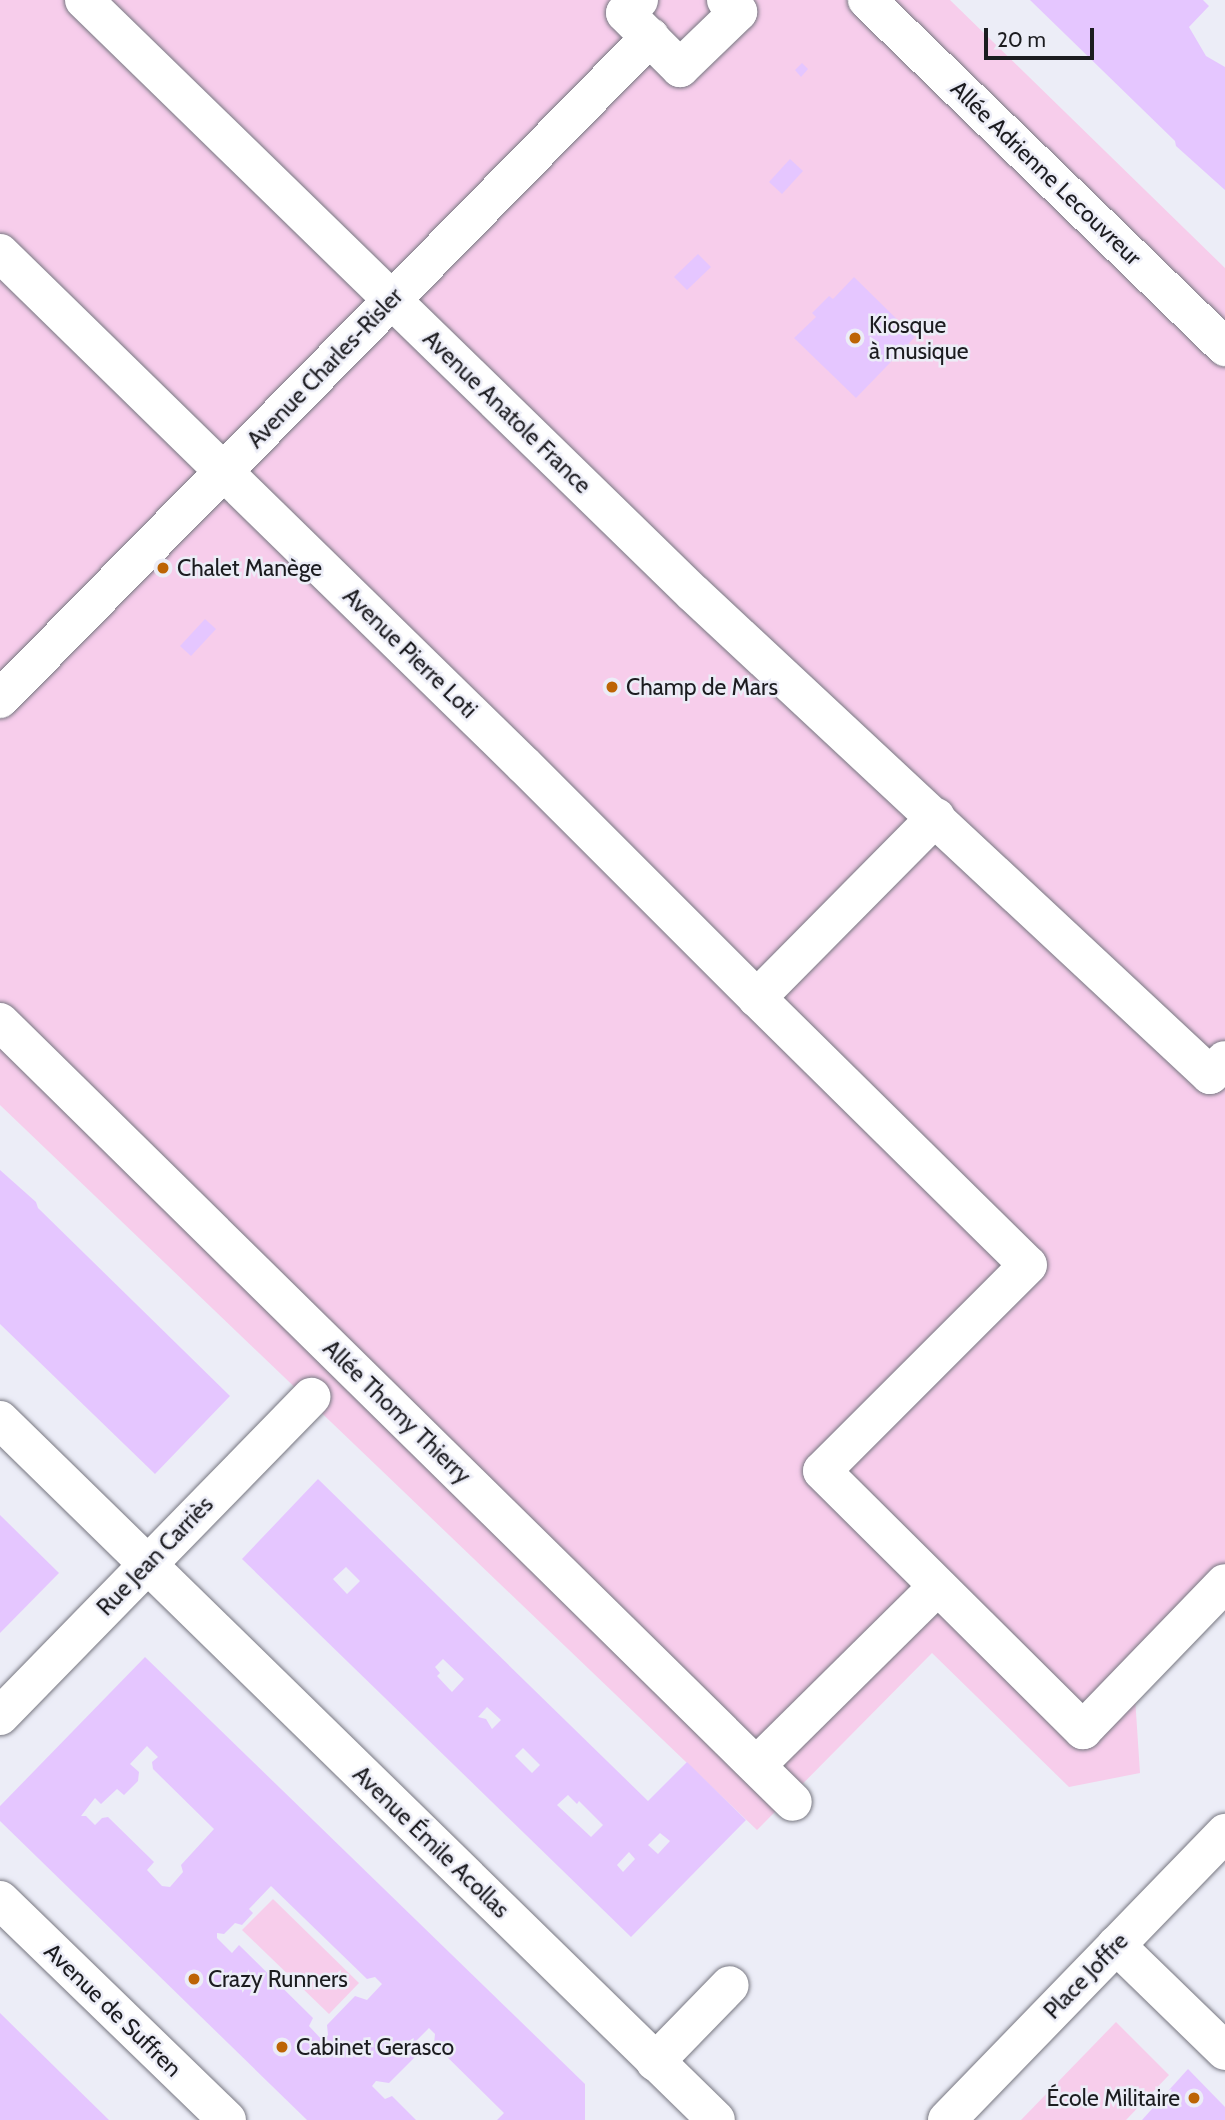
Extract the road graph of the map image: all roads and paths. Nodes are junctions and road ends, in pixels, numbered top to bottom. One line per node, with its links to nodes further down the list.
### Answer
1 (85, 0): 7 (street, Avenue Anatole France)
2 (639, 0): 5 (street)
3 (726, 0): 5 (street)
4 (867, 0): 8 (street, Allée Adrienne Lecouvreur)
5 (650, 37): 7 (street, Avenue Charles-Risler)
6 (0, 253): 9 (street, Avenue Pierre Loti)
7 (392, 299): 9 (street, Avenue Charles-Risler); 11 (street, Avenue Anatole France)
8 (1225, 347)
9 (224, 470): 10 (street, Avenue Charles-Risler); 12 (street, Avenue Pierre Loti)
10 (0, 699)
11 (936, 817): 12 (street); 14 (street, Avenue Anatole France)
12 (757, 998): 19 (street, Avenue Pierre Loti)
13 (0, 1022): 21 (street, Allée Thomy Thierry)
14 (1225, 1060)
15 (311, 1397): 17 (street, Rue Jean Carriès)
16 (0, 1420): 17 (street, Avenue Émile Acollas)
17 (148, 1563): 20 (street, Rue Jean Carriès); 28 (street, Avenue Émile Acollas)
18 (1225, 1583): 19 (street)
19 (937, 1587): 21 (street)
20 (0, 1716)
21 (757, 1765): 22 (street, Allée Thomy Thierry)
22 (793, 1802)
23 (1225, 1833): 25 (street, Place Joffre)
24 (0, 1900): 29 (street, Avenue de Suffren)
25 (1116, 1945): 27 (street); 31 (street, Place Joffre)
26 (739, 1994): 28 (street)
27 (1225, 2051)
28 (665, 2072): 30 (street, Avenue Émile Acollas)
29 (227, 2120)
30 (716, 2120)
31 (947, 2120)

